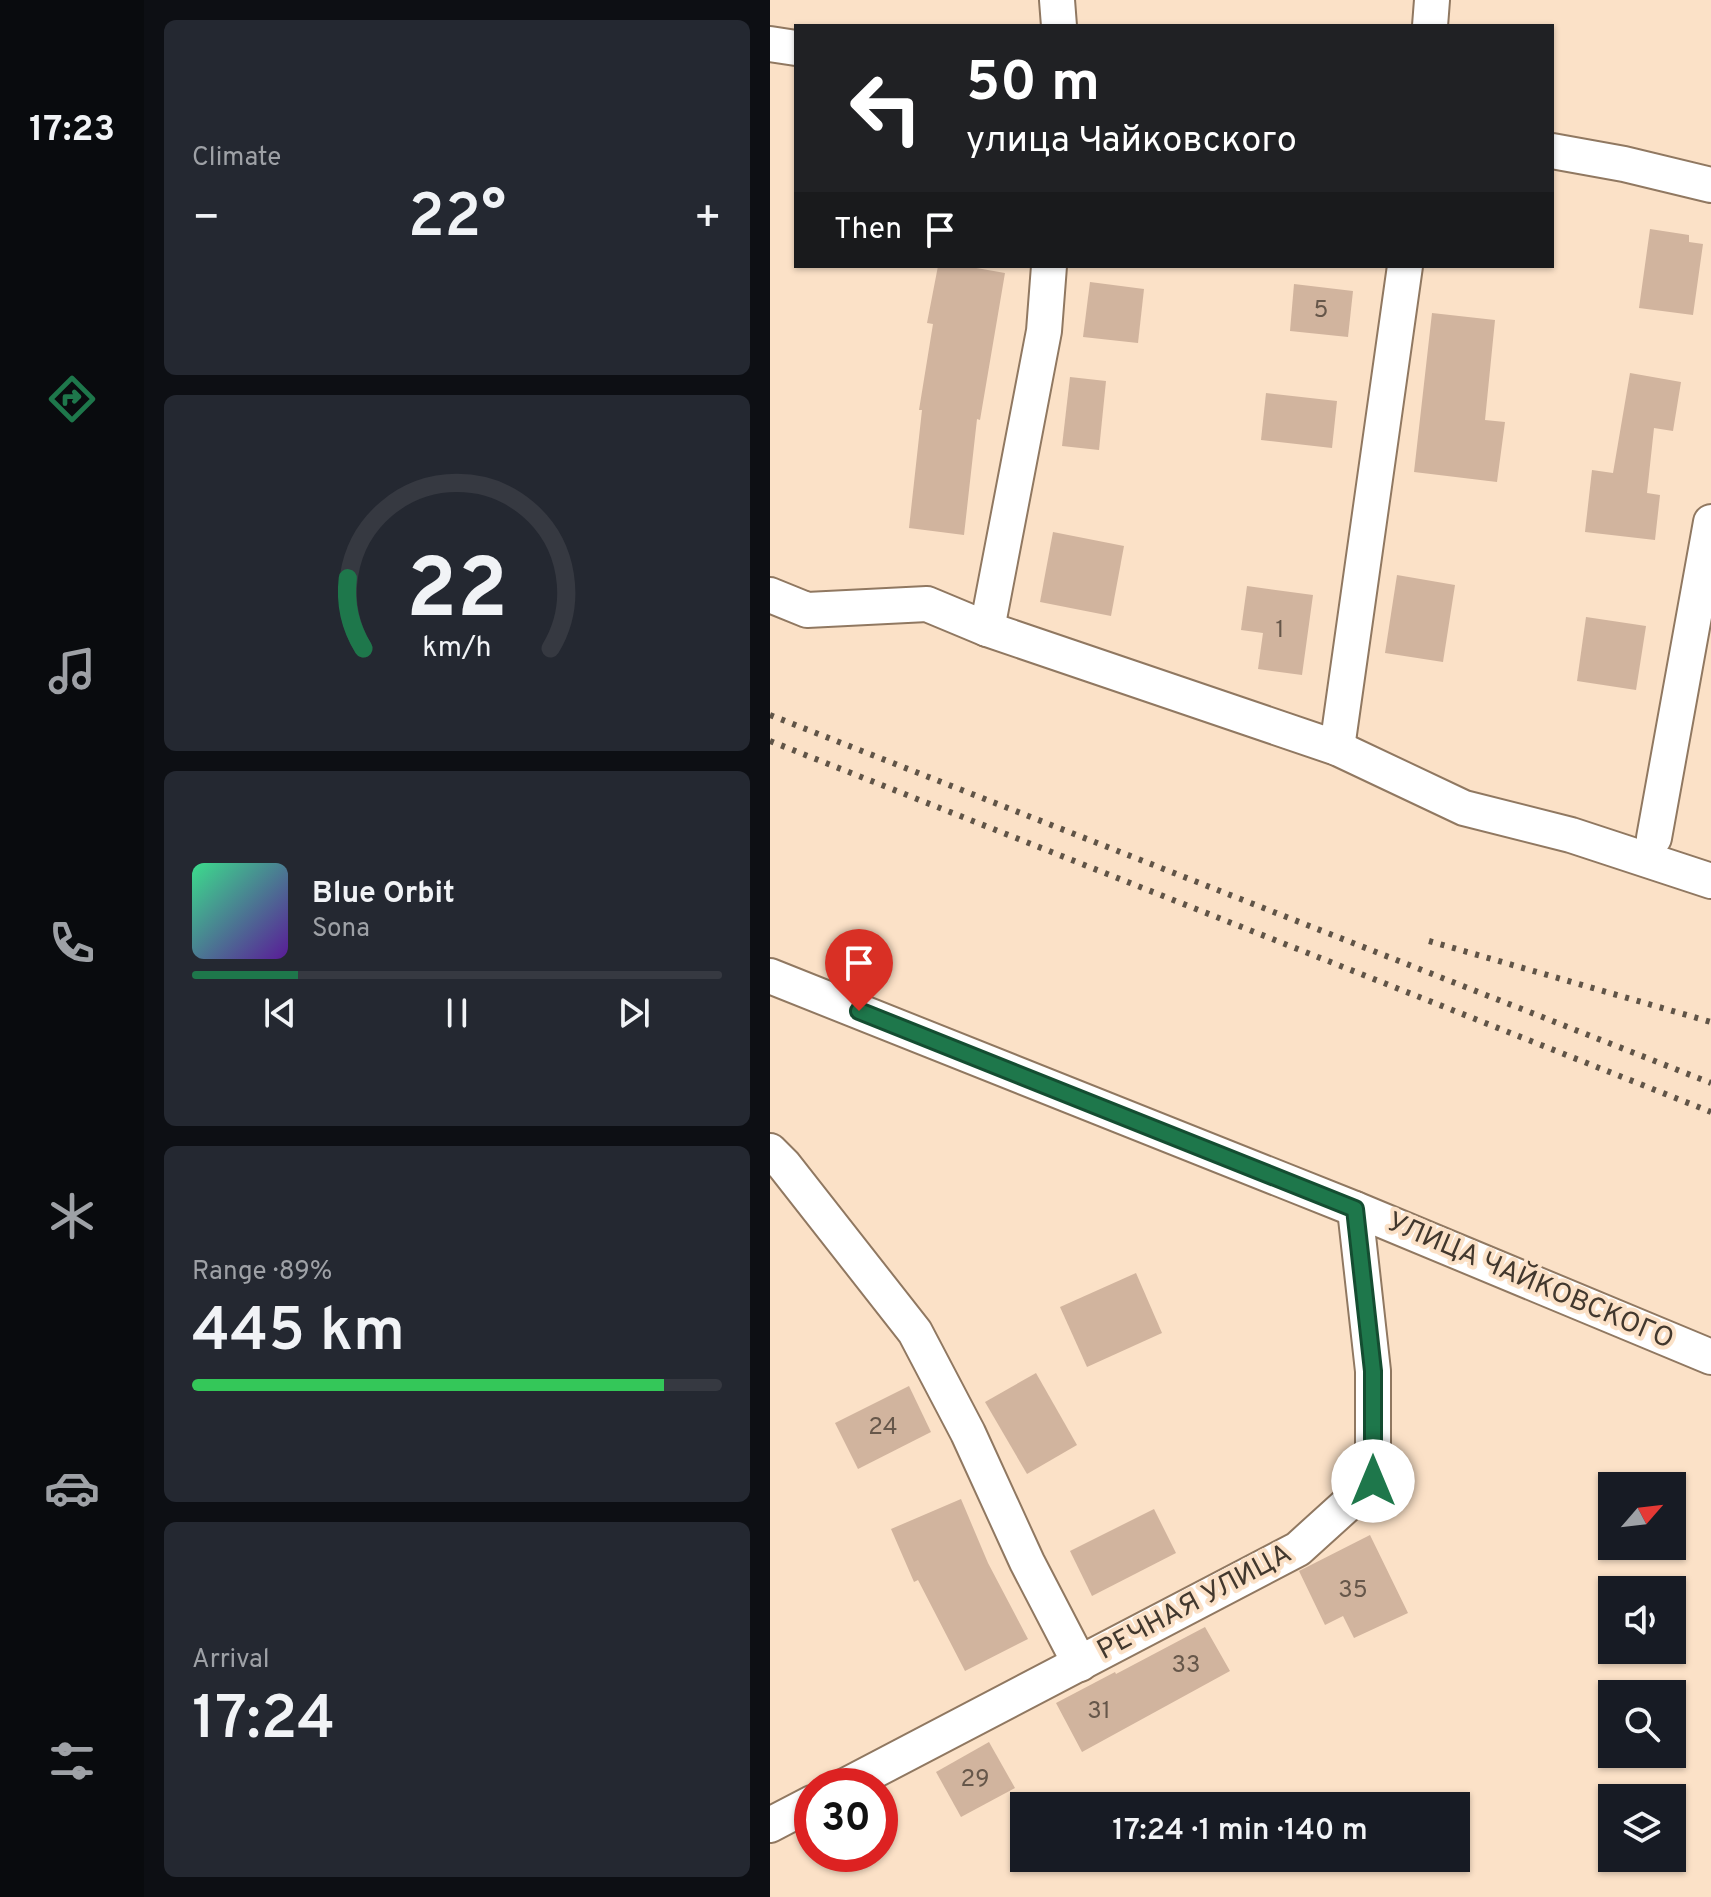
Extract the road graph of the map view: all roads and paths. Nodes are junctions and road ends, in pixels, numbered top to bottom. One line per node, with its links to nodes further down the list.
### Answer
1 (1057, 0): 3 (street)
2 (1432, 0): 4 (street)
3 (1059, 24)
4 (1430, 24)
5 (770, 44): 6 (street)
6 (794, 48)
7 (1554, 151): 8 (street)
8 (1711, 185)
9 (1049, 268): 13 (street)
10 (1405, 268): 14 (street)
11 (1711, 522): 15 (street)
12 (770, 595): 13 (street)
13 (987, 629): 14 (street)
14 (1337, 748): 16 (street)
15 (1654, 838)
16 (1711, 881)
17 (770, 976): 19 (street, УЛИЦА ЧАЙКОВСКОГО)
18 (770, 1151): 21 (street)
19 (1355, 1209): 20 (street, УЛИЦА ЧАЙКОВСКОГО); 21 (street, РЕЧНАЯ УЛИЦА)
20 (1711, 1357)
21 (1080, 1664): 22 (street, РЕЧНАЯ УЛИЦА)
22 (880, 1768)
23 (794, 1812): 24 (street)
24 (770, 1825)

